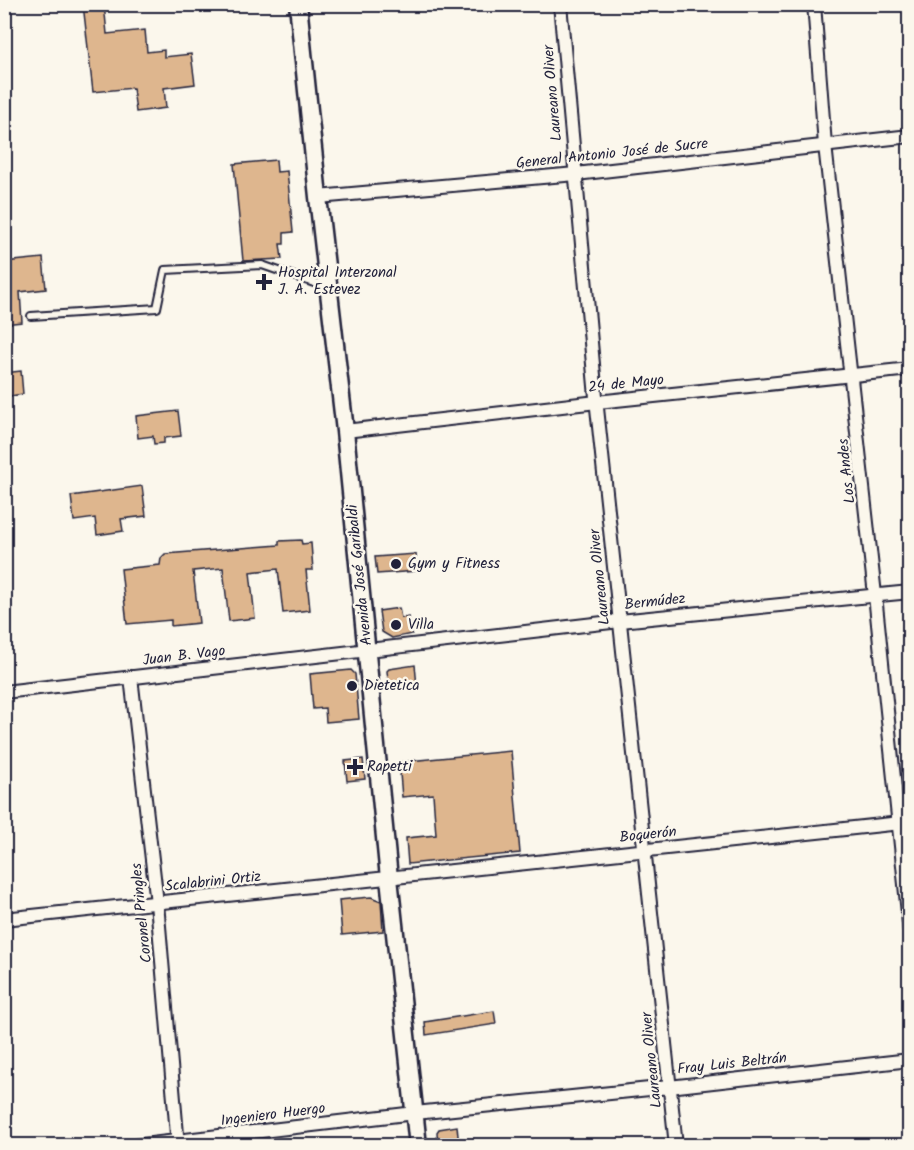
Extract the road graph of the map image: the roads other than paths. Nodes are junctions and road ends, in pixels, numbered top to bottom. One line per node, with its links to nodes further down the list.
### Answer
1 (298, 4): 7 (main road, Avenida José Garibaldi)
2 (560, 4): 6 (street, Laureano Oliver)
3 (814, 4): 5 (street, Los Andes)
4 (909, 136): 5 (street, General Antonio José de Sucre)
5 (825, 145): 6 (street, General Antonio José de Sucre); 11 (street, Los Andes)
6 (576, 174): 7 (street, General Antonio José de Sucre); 12 (street, Laureano Oliver)
7 (318, 197): 8 (main road, Avenida José Garibaldi)
8 (328, 282): 9 (lane); 13 (main road, Avenida José Garibaldi)
9 (31, 316)
10 (909, 369): 11 (street, 24 de Mayo)
11 (850, 375): 12 (street, 24 de Mayo); 15 (street, Los Andes)
12 (597, 402): 13 (street, 24 de Mayo); 16 (street, Laureano Oliver)
13 (345, 431): 17 (main road, Avenida José Garibaldi)
14 (909, 592): 15 (street, Bermúdez)
15 (875, 595): 16 (street, Bermúdez); 20 (street, Los Andes)
16 (620, 621): 17 (street, Bermúdez); 21 (street, Laureano Oliver)
17 (368, 650): 18 (street, Juan B. Vago); 22 (main road, Avenida José Garibaldi)
18 (131, 677): 19 (street, Juan B. Vago); 23 (street, Coronel Pringles)
19 (4, 692)
20 (904, 823): 21 (street, Boquerón); 25 (street, Los Andes)
21 (645, 850): 22 (street, Boquerón); 27 (street, Laureano Oliver)
22 (389, 878): 23 (street, Scalabrini Ortiz); 28 (main road, Avenida José Garibaldi)
23 (157, 903): 24 (street, Scalabrini Ortiz); 29 (street, Coronel Pringles)
24 (4, 919)
25 (909, 933)
26 (909, 1060): 27 (street, Fray Luis Beltrán)
27 (669, 1087): 28 (street, Fray Luis Beltrán); 32 (street, Laureano Oliver)
28 (414, 1113): 29 (street, Ingeniero Huergo); 31 (main road, Avenida José Garibaldi)
29 (178, 1143): 30 (street, Ingeniero Huergo)
30 (135, 1146)
31 (418, 1146)
32 (676, 1146)

